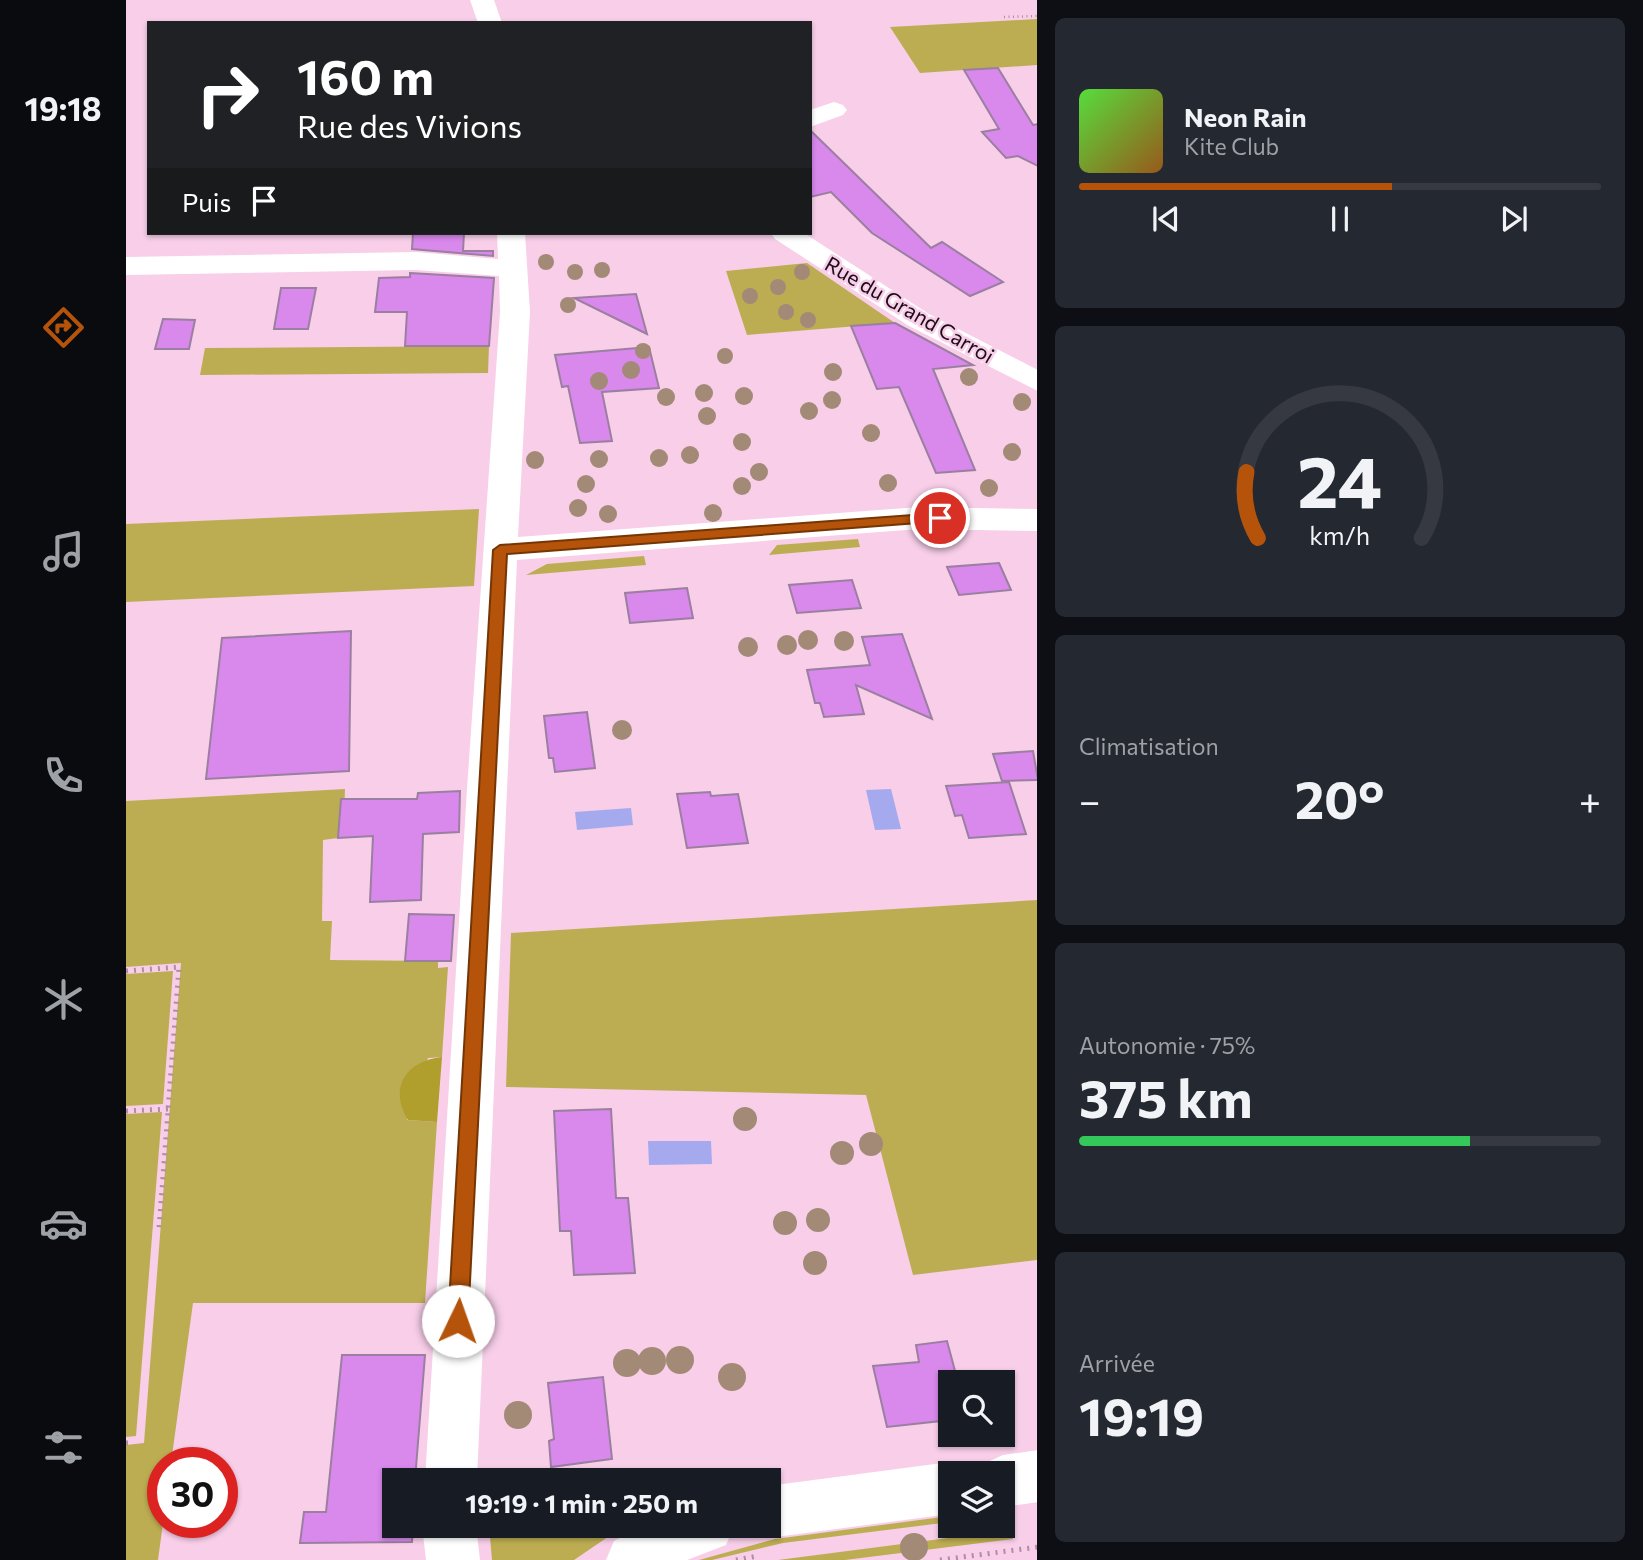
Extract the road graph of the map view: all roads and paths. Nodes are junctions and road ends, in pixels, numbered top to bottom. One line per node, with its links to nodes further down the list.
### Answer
1 (482, 0): 4 (street)
2 (1037, 16): 3 (path)
3 (1004, 17)
4 (489, 21)
5 (788, 235): 8 (street, Rue du Grand Carroi)
6 (512, 251): 7 (street); 10 (street)
7 (126, 266)
8 (1037, 381)
9 (1037, 520): 10 (street)
10 (500, 550): 15 (street)
11 (126, 971): 12 (path)
12 (168, 1109): 13 (path); 14 (path)
13 (126, 1111)
14 (159, 1229)
15 (451, 1468)
16 (1037, 1476): 17 (street)
17 (1015, 1479)
18 (938, 1490): 19 (street)
19 (781, 1510)
20 (450, 1538): 23 (street)
21 (675, 1538): 24 (street)
22 (1037, 1547): 25 (path)
23 (453, 1560)
24 (634, 1560)
25 (940, 1560)

